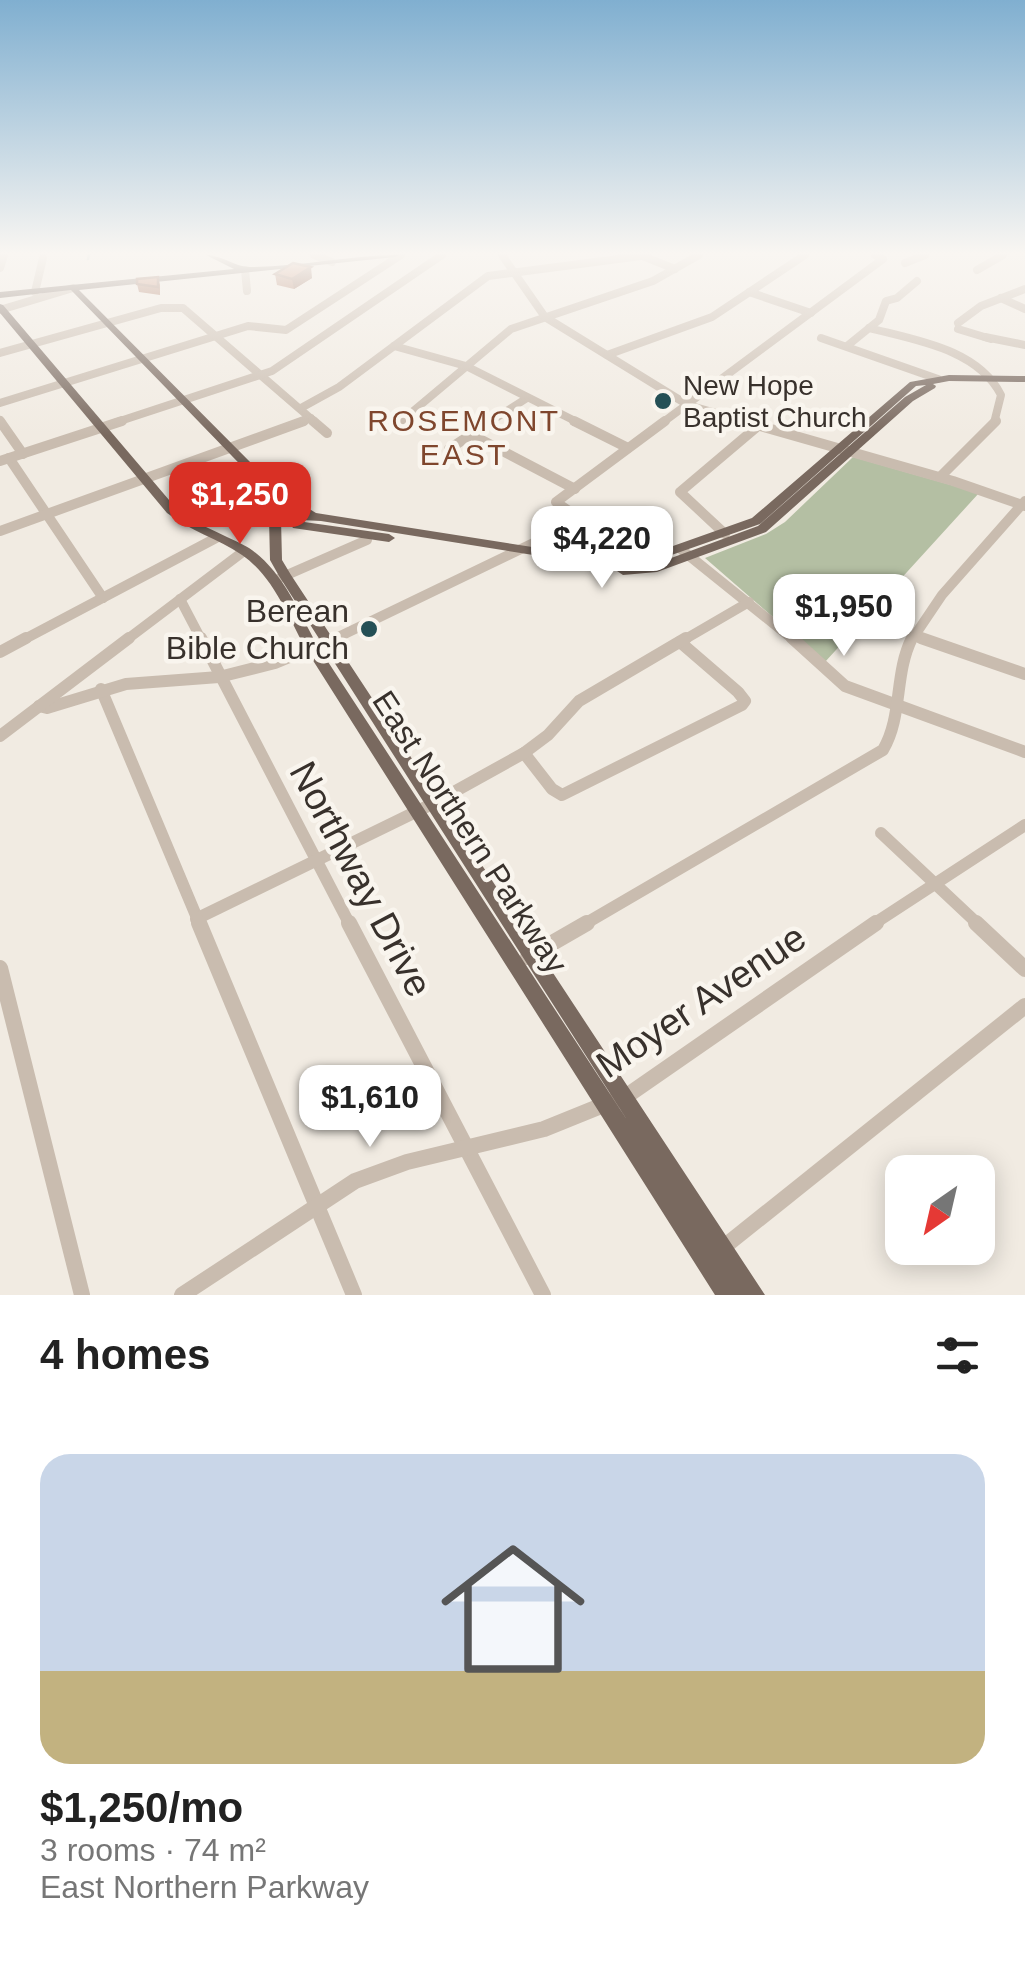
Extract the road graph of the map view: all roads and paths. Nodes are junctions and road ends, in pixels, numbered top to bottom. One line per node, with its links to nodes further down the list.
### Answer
1 (6, 315): 18 (main road, East Northern Parkway)
2 (99, 315): 14 (main road)
3 (137, 315): 14 (street)
4 (194, 315): 16 (street)
5 (308, 315): 16 (street)
6 (351, 315): 26 (street)
7 (434, 315): 20 (street)
8 (551, 315): 13 (street)
9 (714, 315): 23 (street)
10 (808, 315): 34 (street)
11 (881, 315): 15 (street)
12 (968, 315): 19 (street)
13 (546, 317): 23 (street); 25 (street)
14 (107, 323): 18 (street); 24 (main road)
15 (869, 328): 21 (street); 28 (street)
16 (219, 336): 24 (street); 26 (street)
17 (821, 338): 21 (street)
18 (30, 344): 22 (street); 30 (main road, East Northern Parkway)
19 (1025, 344)
20 (394, 346): 25 (street); 35 (street)
21 (847, 346): 27 (street)
22 (0, 353)
23 (607, 355): 34 (street)
24 (143, 360): 30 (street); 32 (main road)
25 (466, 366): 31 (street); 38 (street)
26 (262, 374): 32 (street); 35 (street)
27 (938, 379): 28 (main road); 46 (main road)
28 (997, 381): 29 (main road); 46 (main road); 49 (street)
29 (1025, 382)
30 (64, 384): 33 (street); 40 (main road, East Northern Parkway)
31 (527, 398): 42 (street); 44 (street)
32 (184, 400): 40 (street); 43 (main road)
33 (0, 404)
34 (688, 405): 39 (street); 44 (street)
35 (301, 408): 36 (street)
36 (311, 418): 41 (street); 43 (street)
37 (0, 420): 47 (street)
38 (399, 424)
39 (758, 426): 46 (street); 59 (street)
40 (100, 428): 47 (street); 50 (main road, East Northern Parkway)
41 (327, 433)
42 (472, 435): 45 (street); 51 (street)
43 (229, 447): 50 (street); 52 (main road)
44 (628, 448): 51 (street)
45 (449, 449)
46 (845, 450): 49 (street); 59 (main road); 64 (main road)
47 (23, 454): 48 (street)
48 (4, 460): 54 (street)
49 (940, 477): 53 (street)
50 (142, 479): 54 (street); 57 (main road, East Northern Parkway)
51 (575, 489): 62 (street)
52 (274, 492): 55 (main road); 56 (main road)
53 (1024, 504): 70 (street)
54 (46, 513): 58 (street); 67 (street)
55 (316, 517): 56 (main road); 62 (main road)
56 (275, 520): 57 (main road); 65 (main road); 66 (main road, East Northern Parkway)
57 (196, 528): 60 (main road, East Northern Parkway)
58 (0, 531)
59 (725, 534): 64 (main road)
60 (216, 538): 63 (main road, East Northern Parkway); 67 (street)
61 (367, 540): 66 (street)
62 (523, 550): 64 (main road); 65 (street)
63 (244, 551): 66 (main road, East Northern Parkway); 68 (street)
64 (688, 553): 65 (main road); 69 (street)
65 (506, 556): 72 (street)
66 (279, 578): 72 (main road, East Northern Parkway)
67 (103, 598): 73 (street)
68 (180, 599): 75 (street, Northway Drive); 78 (street)
69 (749, 602): 71 (street); 77 (street)
70 (914, 636): 74 (street); 77 (street)
71 (680, 642): 81 (street); 81 (street)
72 (320, 645): 75 (street); 82 (main road, East Northern Parkway)
73 (0, 652)
74 (1025, 674)
75 (219, 677): 76 (street); 85 (street, Northway Drive)
76 (100, 689): 78 (street); 87 (street)
77 (894, 704): 80 (street); 88 (street)
78 (40, 706): 79 (street)
79 (0, 736)
80 (1025, 752)
81 (524, 753): 82 (street)
82 (426, 807): 85 (street); 88 (main road, East Northern Parkway)
83 (1025, 825): 86 (street, Moyer Avenue)
84 (881, 833): 86 (street)
85 (314, 861): 87 (street); 93 (street, Northway Drive)
86 (936, 884): 90 (street); 92 (street, Moyer Avenue)
87 (196, 919): 94 (street)
88 (525, 958): 92 (main road, East Northern Parkway)
89 (0, 968): 96 (street)
90 (1025, 969)
91 (1025, 1006): 95 (street)
92 (615, 1100): 93 (street, Moyer Avenue); 95 (main road, East Northern Parkway)
93 (467, 1148): 94 (street, Moyer Avenue); 99 (street, Northway Drive)
94 (316, 1205): 97 (street, Moyer Avenue); 98 (street)
95 (714, 1254): 100 (main road, East Northern Parkway); 101 (main road, East Northern Parkway)
96 (82, 1295)
97 (182, 1295)
98 (354, 1295)
99 (543, 1295)
100 (728, 1295)
101 (754, 1295)

